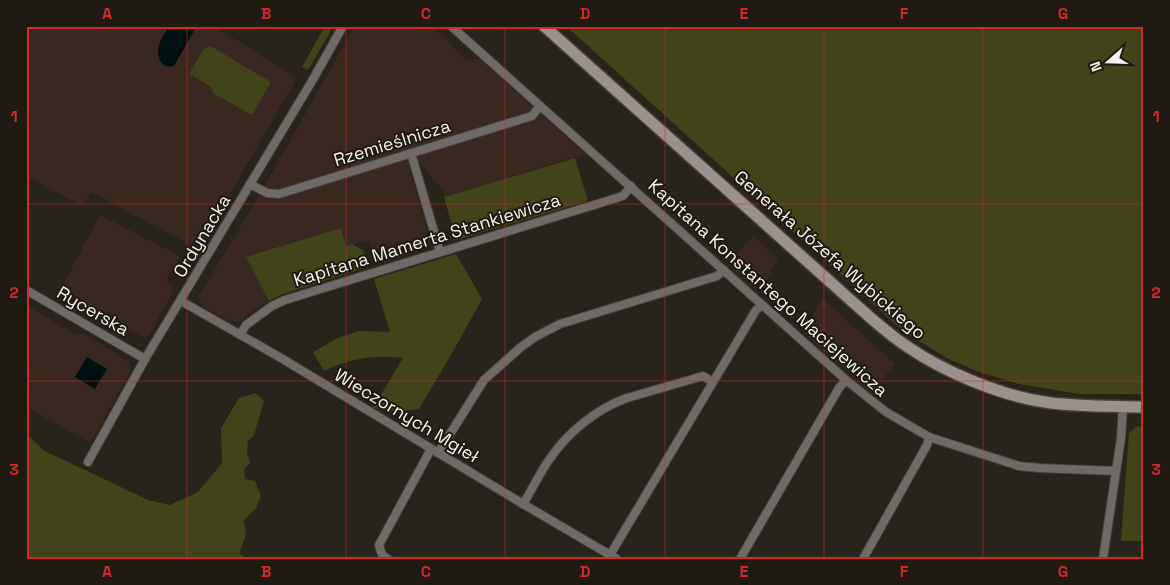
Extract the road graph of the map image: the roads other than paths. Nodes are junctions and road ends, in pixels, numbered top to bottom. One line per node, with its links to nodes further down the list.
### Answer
1 (343, 26): 6 (street, Ordynacka)
2 (452, 26): 4 (street, Kapitana Konstantego Maciejewicza)
3 (544, 26): 17 (main road, Generała Józefa Wybickiego)
4 (540, 106): 5 (street, Rzemieślnicza); 7 (street, Kapitana Konstantego Maciejewicza)
5 (411, 153): 6 (street, Rzemieślnicza); 8 (street)
6 (250, 184): 11 (street, Ordynacka)
7 (631, 186): 8 (street, Kapitana Mamerta Stankiewicza); 9 (street, Kapitana Konstantego Maciejewicza)
8 (440, 252): 13 (street, Kapitana Mamerta Stankiewicza)
9 (724, 270): 12 (street, Kapitana Konstantego Maciejewicza); 20 (street)
10 (26, 290): 14 (street, Rycerska)
11 (181, 301): 13 (street, Wieczornych Mgieł); 14 (street, Ordynacka)
12 (762, 304): 15 (street, Kapitana Konstantego Maciejewicza); 16 (street)
13 (240, 335): 20 (street, Wieczornych Mgieł)
14 (146, 359): 21 (street, Ordynacka)
15 (846, 380): 19 (street, Kapitana Konstantego Maciejewicza); 26 (street)
16 (713, 382): 23 (street); 24 (street)
17 (1124, 407): 18 (main road, Generała Józefa Wybickiego); 22 (street)
18 (1144, 407)
19 (930, 437): 22 (street, Kapitana Konstantego Maciejewicza); 27 (street)
20 (435, 451): 23 (street, Wieczornych Mgieł); 25 (street)
21 (88, 462)
22 (1116, 471): 28 (street)
23 (524, 504): 24 (street, Wieczornych Mgieł)
24 (614, 557)
25 (388, 559)
26 (740, 559)
27 (863, 559)
28 (1102, 559)

